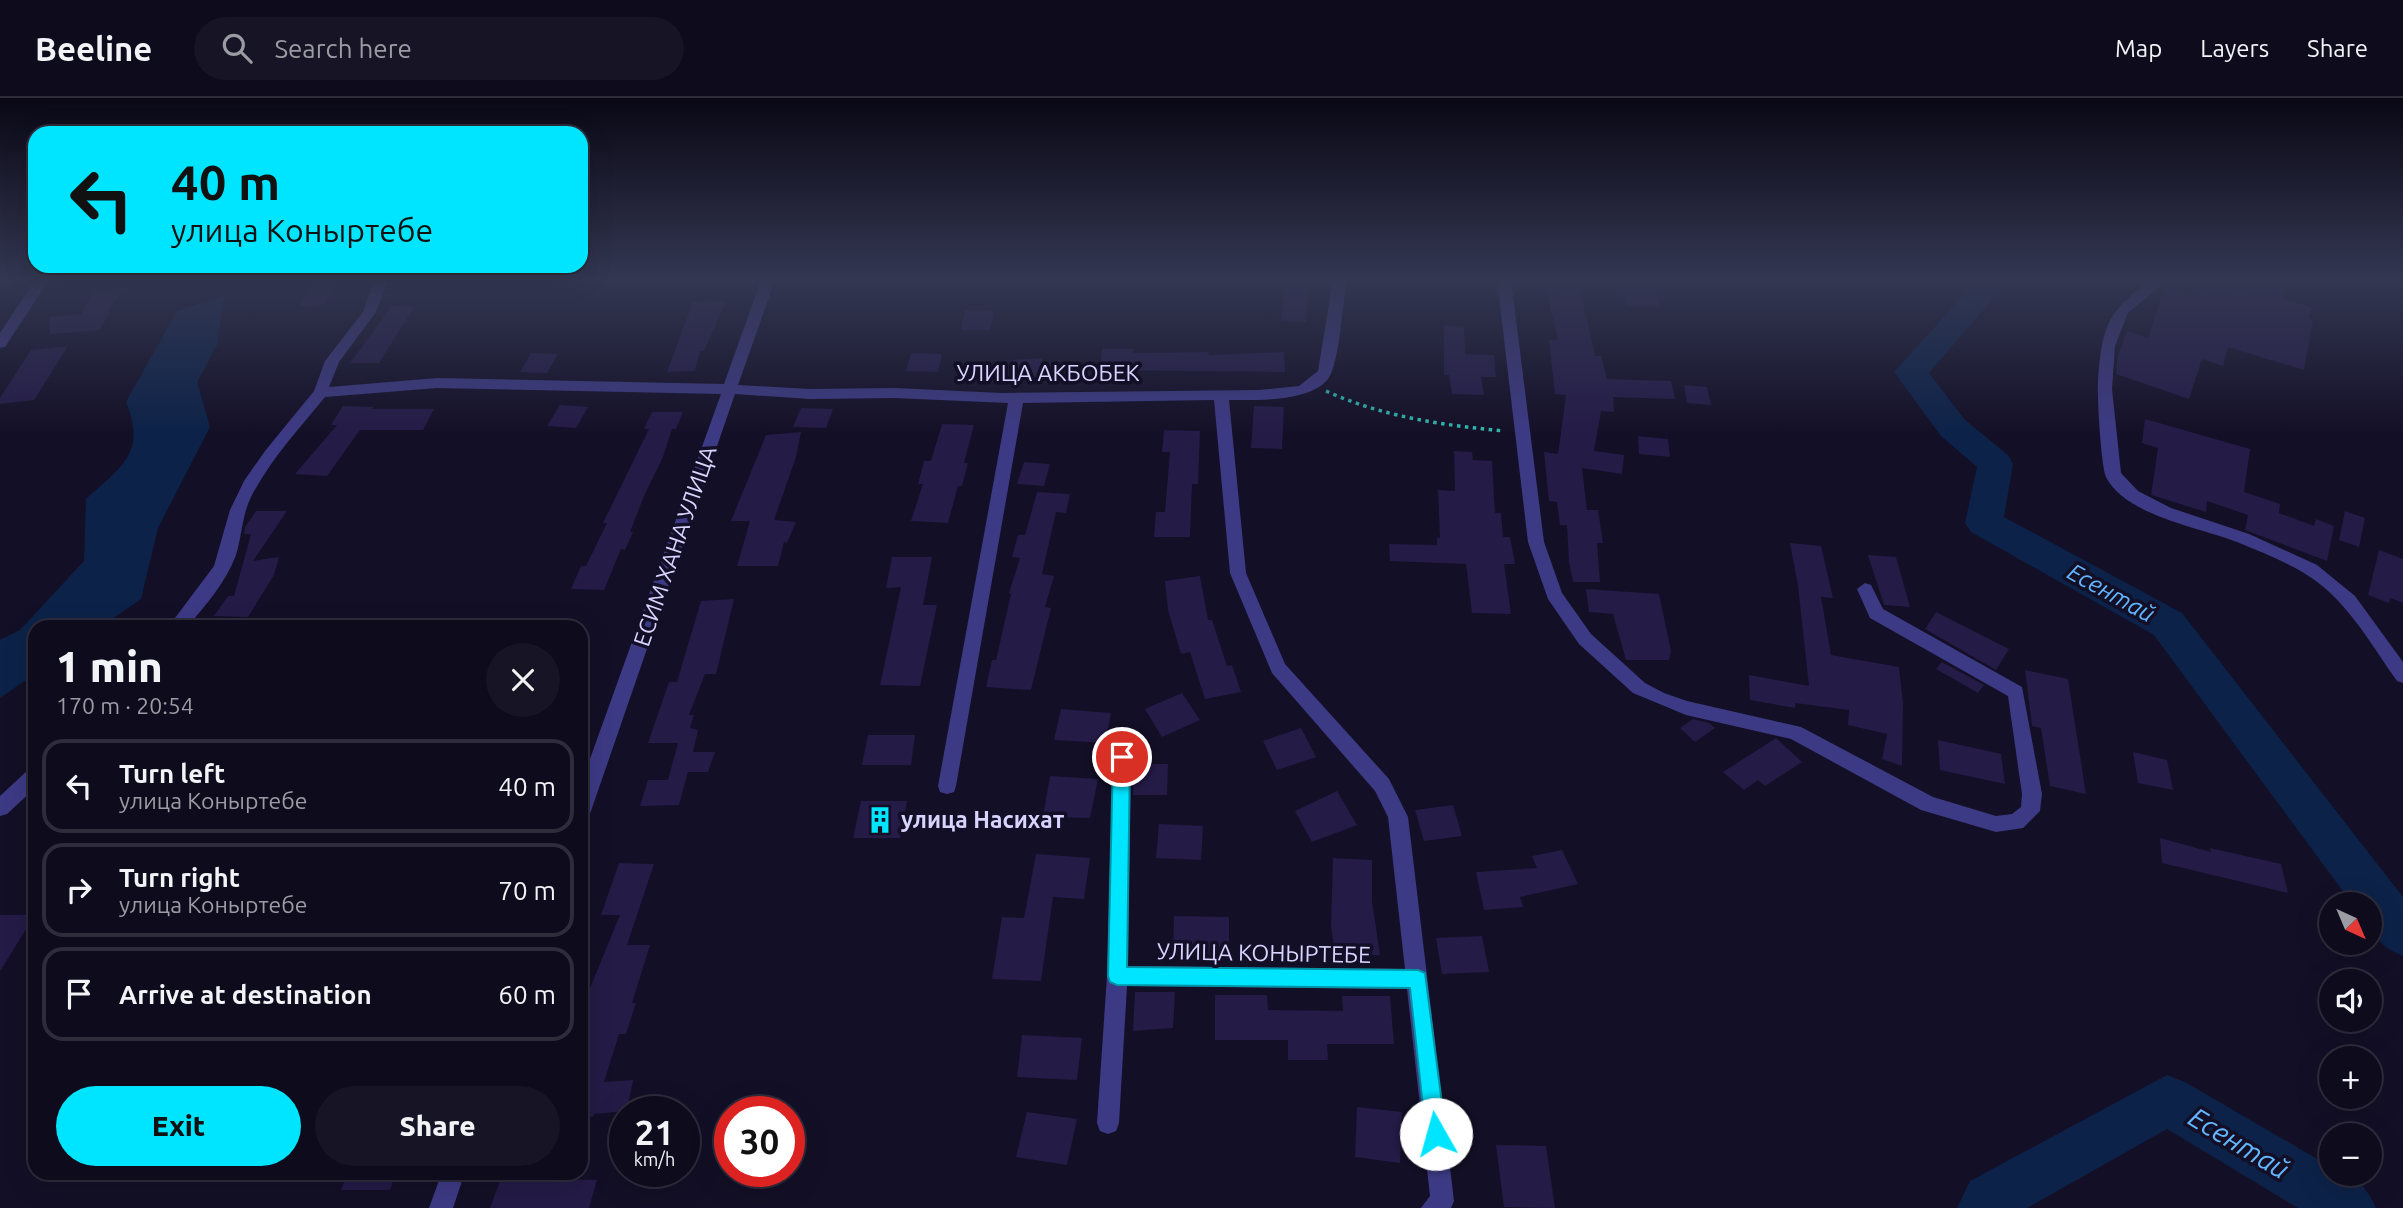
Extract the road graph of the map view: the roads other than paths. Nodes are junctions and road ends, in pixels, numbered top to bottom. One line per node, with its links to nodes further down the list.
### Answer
1 (356, 332): 7 (street)
2 (750, 332): 6 (street, ЕСИМ ХАНА УЛИЦА)
3 (1332, 332): 8 (street, УЛИЦА АКБОБЕК)
4 (1510, 332): 10 (street)
5 (2114, 332): 12 (street)
6 (730, 389): 7 (street, УЛИЦА АКБОБЕК); 9 (street, УЛИЦА АКБОБЕК); 16 (street, ЕСИМ ХАНА УЛИЦА)
7 (321, 391): 11 (street)
8 (1221, 395): 9 (street, УЛИЦА АКБОБЕК); 19 (street)
9 (1016, 398): 15 (street)
10 (1865, 589)
11 (182, 620)
12 (2403, 676)
13 (1122, 757): 18 (street)
14 (28, 782): 17 (street)
15 (947, 786)
16 (588, 791)
17 (0, 808)
18 (1117, 976): 19 (street, УЛИЦА КОНЫРТЕБЕ); 20 (street)
19 (1418, 979): 23 (street)
20 (1108, 1123)
21 (451, 1180): 22 (street)
22 (441, 1208)
23 (1433, 1208)

